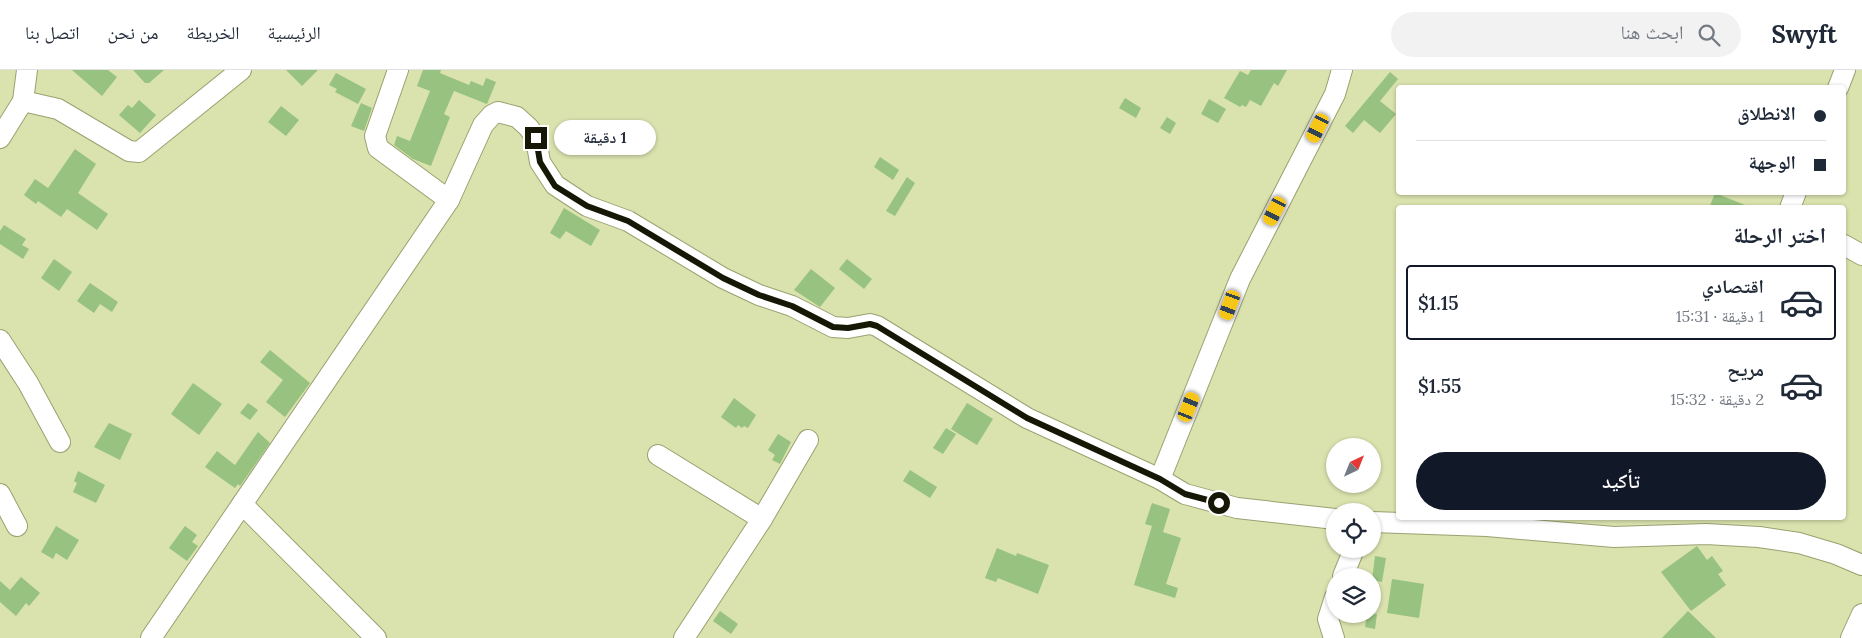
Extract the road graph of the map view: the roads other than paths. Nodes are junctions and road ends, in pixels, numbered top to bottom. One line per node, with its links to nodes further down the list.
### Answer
1 (27, 70): 7 (street)
2 (241, 70): 7 (street)
3 (398, 70): 9 (street)
4 (1342, 70): 16 (street)
5 (1845, 70): 6 (street)
6 (1839, 85)
7 (22, 101): 8 (street)
8 (0, 138)
9 (450, 200): 16 (street); 18 (street)
10 (1846, 246): 11 (street)
11 (1862, 255)
12 (0, 340): 14 (street)
13 (808, 440): 20 (street)
14 (60, 442)
15 (658, 455): 20 (street)
16 (1160, 479): 19 (street)
17 (0, 494): 22 (street)
18 (242, 504): 25 (street); 26 (street)
19 (1326, 518)
20 (762, 519): 27 (street)
21 (1381, 522): 23 (street)
22 (17, 526)
23 (1862, 565)
24 (1329, 623): 28 (street)
25 (151, 638)
26 (376, 638)
27 (684, 638)
28 (1334, 638)

